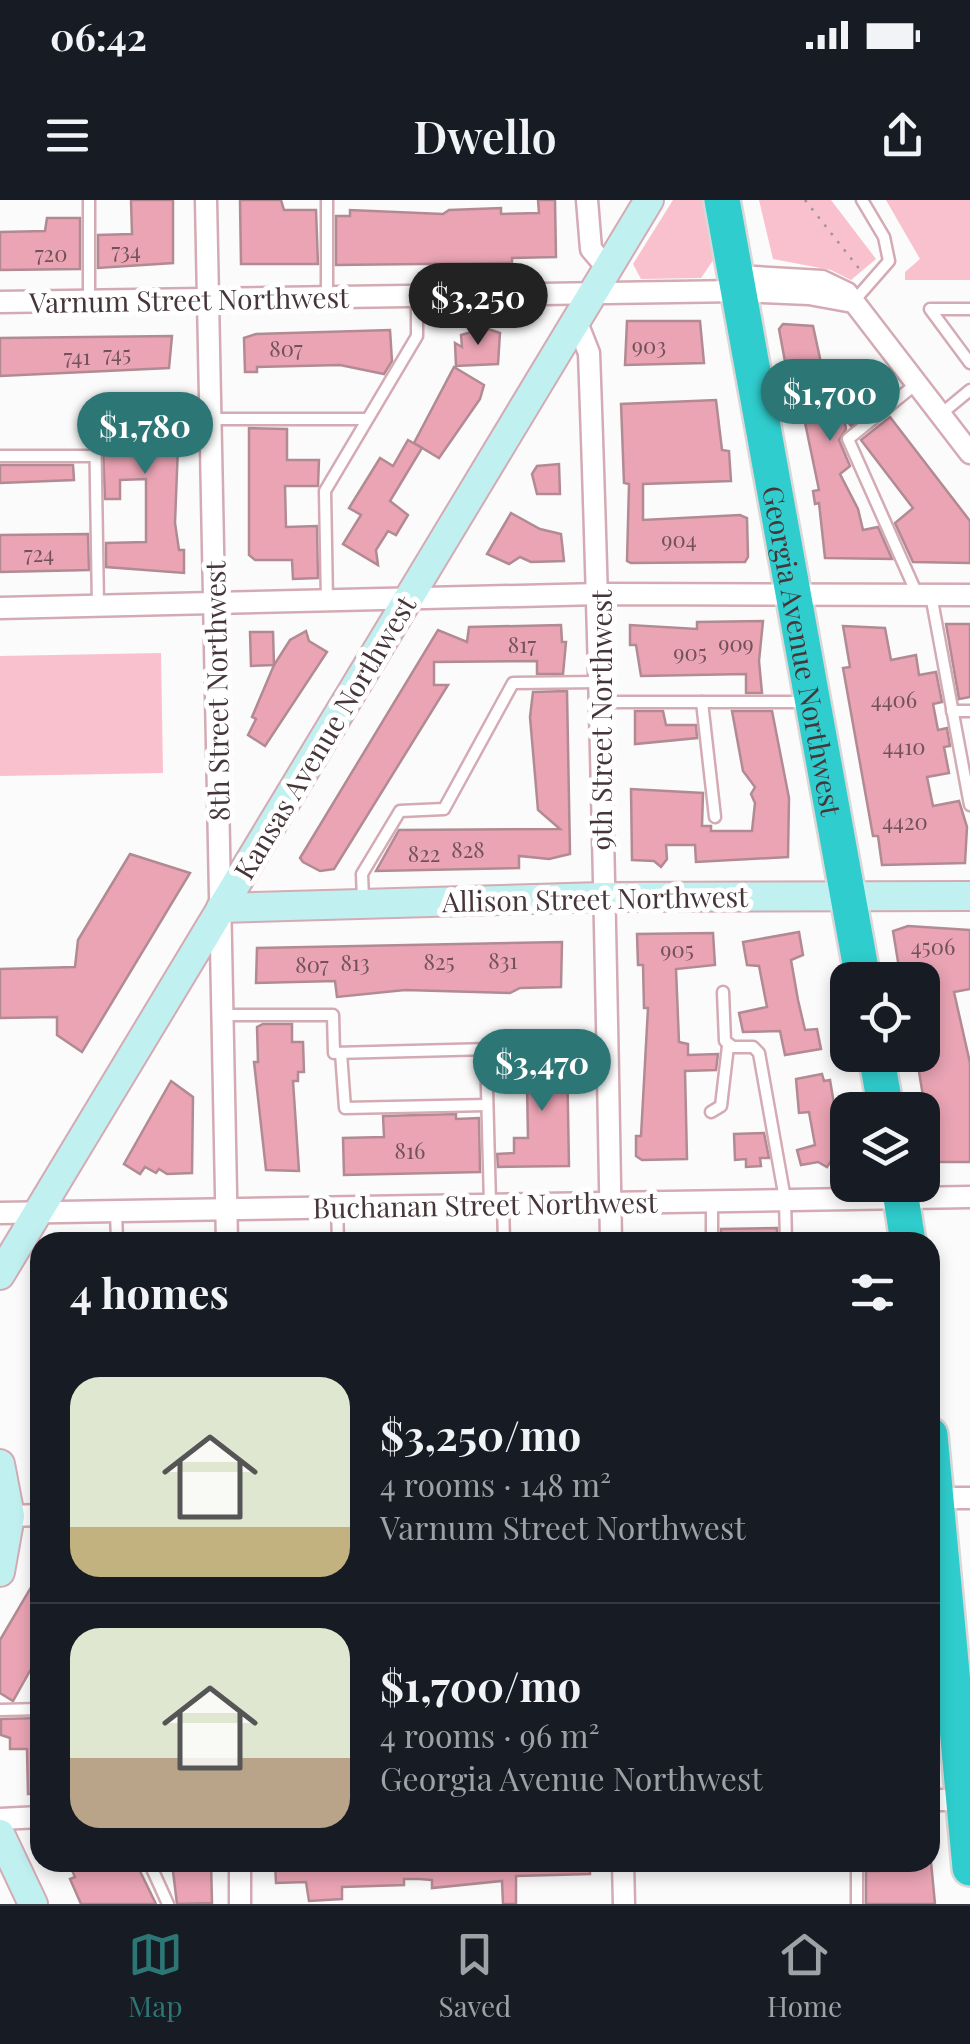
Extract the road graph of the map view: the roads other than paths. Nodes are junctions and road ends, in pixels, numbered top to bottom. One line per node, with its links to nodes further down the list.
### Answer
1 (89, 200): 13 (lane)
2 (206, 200): 12 (street, 8th Street Northwest)
3 (326, 200): 10 (lane)
4 (587, 200): 8 (street)
5 (649, 200): 8 (street, Kansas Avenue Northwest)
6 (722, 200): 9 (highway, Georgia Avenue Northwest)
7 (862, 200): 15 (lane)
8 (601, 281): 9 (street, Varnum Street Northwest); 11 (street, Varnum Street Northwest); 17 (street, Kansas Avenue Northwest)
9 (737, 284): 15 (street, Varnum Street Northwest); 28 (highway, Georgia Avenue Northwest)
10 (328, 296): 11 (street, Varnum Street Northwest); 12 (street, Varnum Street Northwest)
11 (417, 296): 23 (lane)
12 (209, 298): 13 (street, Varnum Street Northwest); 22 (street, 8th Street Northwest)
13 (89, 300): 14 (street, Varnum Street Northwest)
14 (0, 302)
15 (854, 302): 19 (street)
16 (970, 310): 18 (lane)
17 (576, 320): 29 (street, 9th Street Northwest); 32 (street, Kansas Avenue Northwest)
18 (970, 362)
19 (916, 384): 21 (street); 30 (lane)
20 (970, 390): 21 (lane)
21 (940, 414): 25 (street)
22 (211, 419): 23 (lane); 34 (street, 8th Street Northwest)
23 (364, 419): 33 (lane)
24 (95, 422): 27 (lane)
25 (970, 453)
26 (0, 456): 27 (lane)
27 (95, 456): 35 (lane)
28 (793, 592): 29 (street); 30 (street); 39 (highway, Georgia Avenue Northwest)
29 (600, 594): 32 (street); 37 (street, 9th Street Northwest)
30 (924, 594): 31 (street); 40 (lane)
31 (970, 595)
32 (408, 598): 33 (street); 49 (street, Kansas Avenue Northwest)
33 (327, 600): 34 (street)
34 (214, 603): 35 (street); 49 (street, 8th Street Northwest)
35 (98, 606): 36 (street)
36 (0, 608)
37 (600, 692): 38 (lane); 47 (street, 9th Street Northwest); 48 (lane)
38 (702, 702): 39 (lane); 44 (lane)
39 (813, 702): 45 (highway, Georgia Avenue Northwest)
40 (952, 710): 41 (lane); 42 (lane)
41 (970, 711)
42 (968, 780): 43 (lane)
43 (970, 805)
44 (715, 817)
45 (848, 894): 46 (street, Allison Street Northwest); 47 (street, Allison Street Northwest); 50 (highway, Georgia Avenue Northwest)
46 (970, 896)
47 (601, 897): 48 (street, Allison Street Northwest); 53 (street, 9th Street Northwest)
48 (363, 904): 49 (street, Allison Street Northwest)
49 (221, 908): 52 (street, 8th Street Northwest); 70 (street, Kansas Avenue Northwest)
50 (860, 962)
51 (724, 992): 54 (lane)
52 (223, 1015): 56 (lane); 68 (street, 8th Street Northwest)
53 (606, 1046): 55 (lane); 65 (street, 9th Street Northwest)
54 (728, 1046): 58 (lane); 62 (lane)
55 (486, 1050): 56 (lane); 57 (lane)
56 (342, 1053): 57 (lane)
57 (488, 1105): 66 (lane)
58 (710, 1112)
59 (940, 1194): 61 (street, Buchanan Street Northwest)
60 (830, 1195): 62 (street, Buchanan Street Northwest)
61 (970, 1197)
62 (785, 1198): 63 (street, Buchanan Street Northwest); 78 (lane)
63 (712, 1200): 65 (street, Buchanan Street Northwest); 77 (lane)
64 (902, 1202): 79 (highway)
65 (610, 1203): 66 (street, Buchanan Street Northwest); 76 (street, 9th Street Northwest)
66 (496, 1204): 67 (street, Buchanan Street Northwest); 75 (lane)
67 (337, 1206): 68 (street, Buchanan Street Northwest); 74 (lane)
68 (227, 1208): 69 (street, Buchanan Street Northwest); 73 (street, 8th Street Northwest)
69 (116, 1210): 70 (street, Buchanan Street Northwest); 72 (lane)
70 (39, 1211): 71 (street, Buchanan Street Northwest); 80 (street, Kansas Avenue Northwest)
71 (0, 1213)
72 (117, 1232)
73 (227, 1232)
74 (338, 1232)
75 (502, 1232)
76 (611, 1232)
77 (712, 1232)
78 (786, 1232)
79 (906, 1232)
80 (0, 1274)
81 (0, 1464): 84 (street)
82 (945, 1498): 88 (highway)
83 (30, 1515): 84 (street)
84 (10, 1516): 85 (street)
85 (0, 1572)
86 (30, 1709): 87 (lane)
87 (0, 1710)
88 (955, 1800): 92 (highway)
89 (30, 1818): 90 (street)
90 (0, 1819)
91 (0, 1834): 97 (street)
92 (970, 1868)
93 (154, 1872): 98 (lane)
94 (240, 1872): 99 (street)
95 (623, 1872): 100 (street)
96 (857, 1872): 101 (lane)
97 (33, 1904)
98 (168, 1904)
99 (240, 1904)
100 (624, 1904)
101 (857, 1904)

